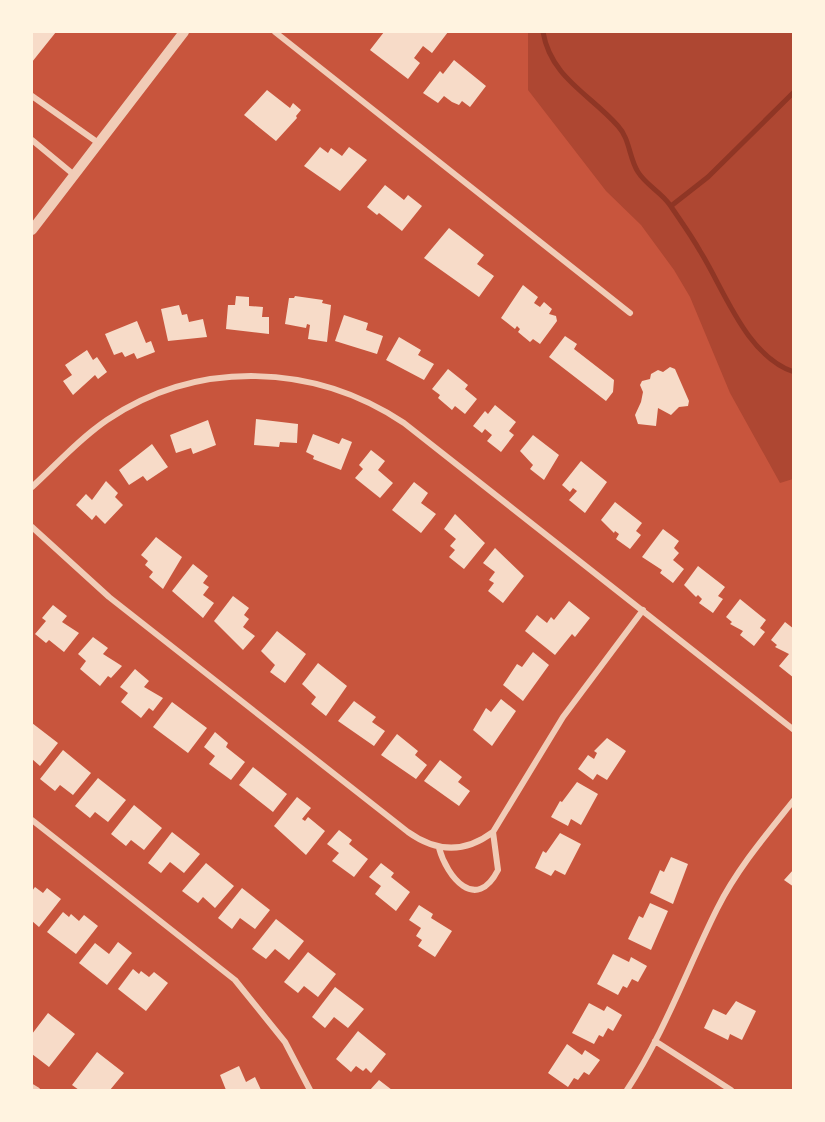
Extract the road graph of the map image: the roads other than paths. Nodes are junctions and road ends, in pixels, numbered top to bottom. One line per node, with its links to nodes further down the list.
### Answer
1 (184, 32): 5 (street)
2 (275, 32): 8 (street)
3 (32, 96): 5 (street)
4 (32, 140): 6 (street)
5 (97, 142): 6 (street)
6 (73, 174): 7 (street)
7 (32, 230)
8 (630, 313)
9 (32, 487): 11 (street)
10 (32, 527): 16 (street)
11 (643, 610): 12 (street); 15 (street)
12 (794, 730)
13 (794, 800): 17 (street)
14 (32, 820): 20 (street)
15 (493, 832): 16 (street); 16 (street)
16 (439, 848)
17 (655, 1041): 21 (street); 22 (street)
18 (32, 1087): 19 (street)
19 (37, 1090)
20 (310, 1090)
21 (627, 1090)
22 (730, 1090)

